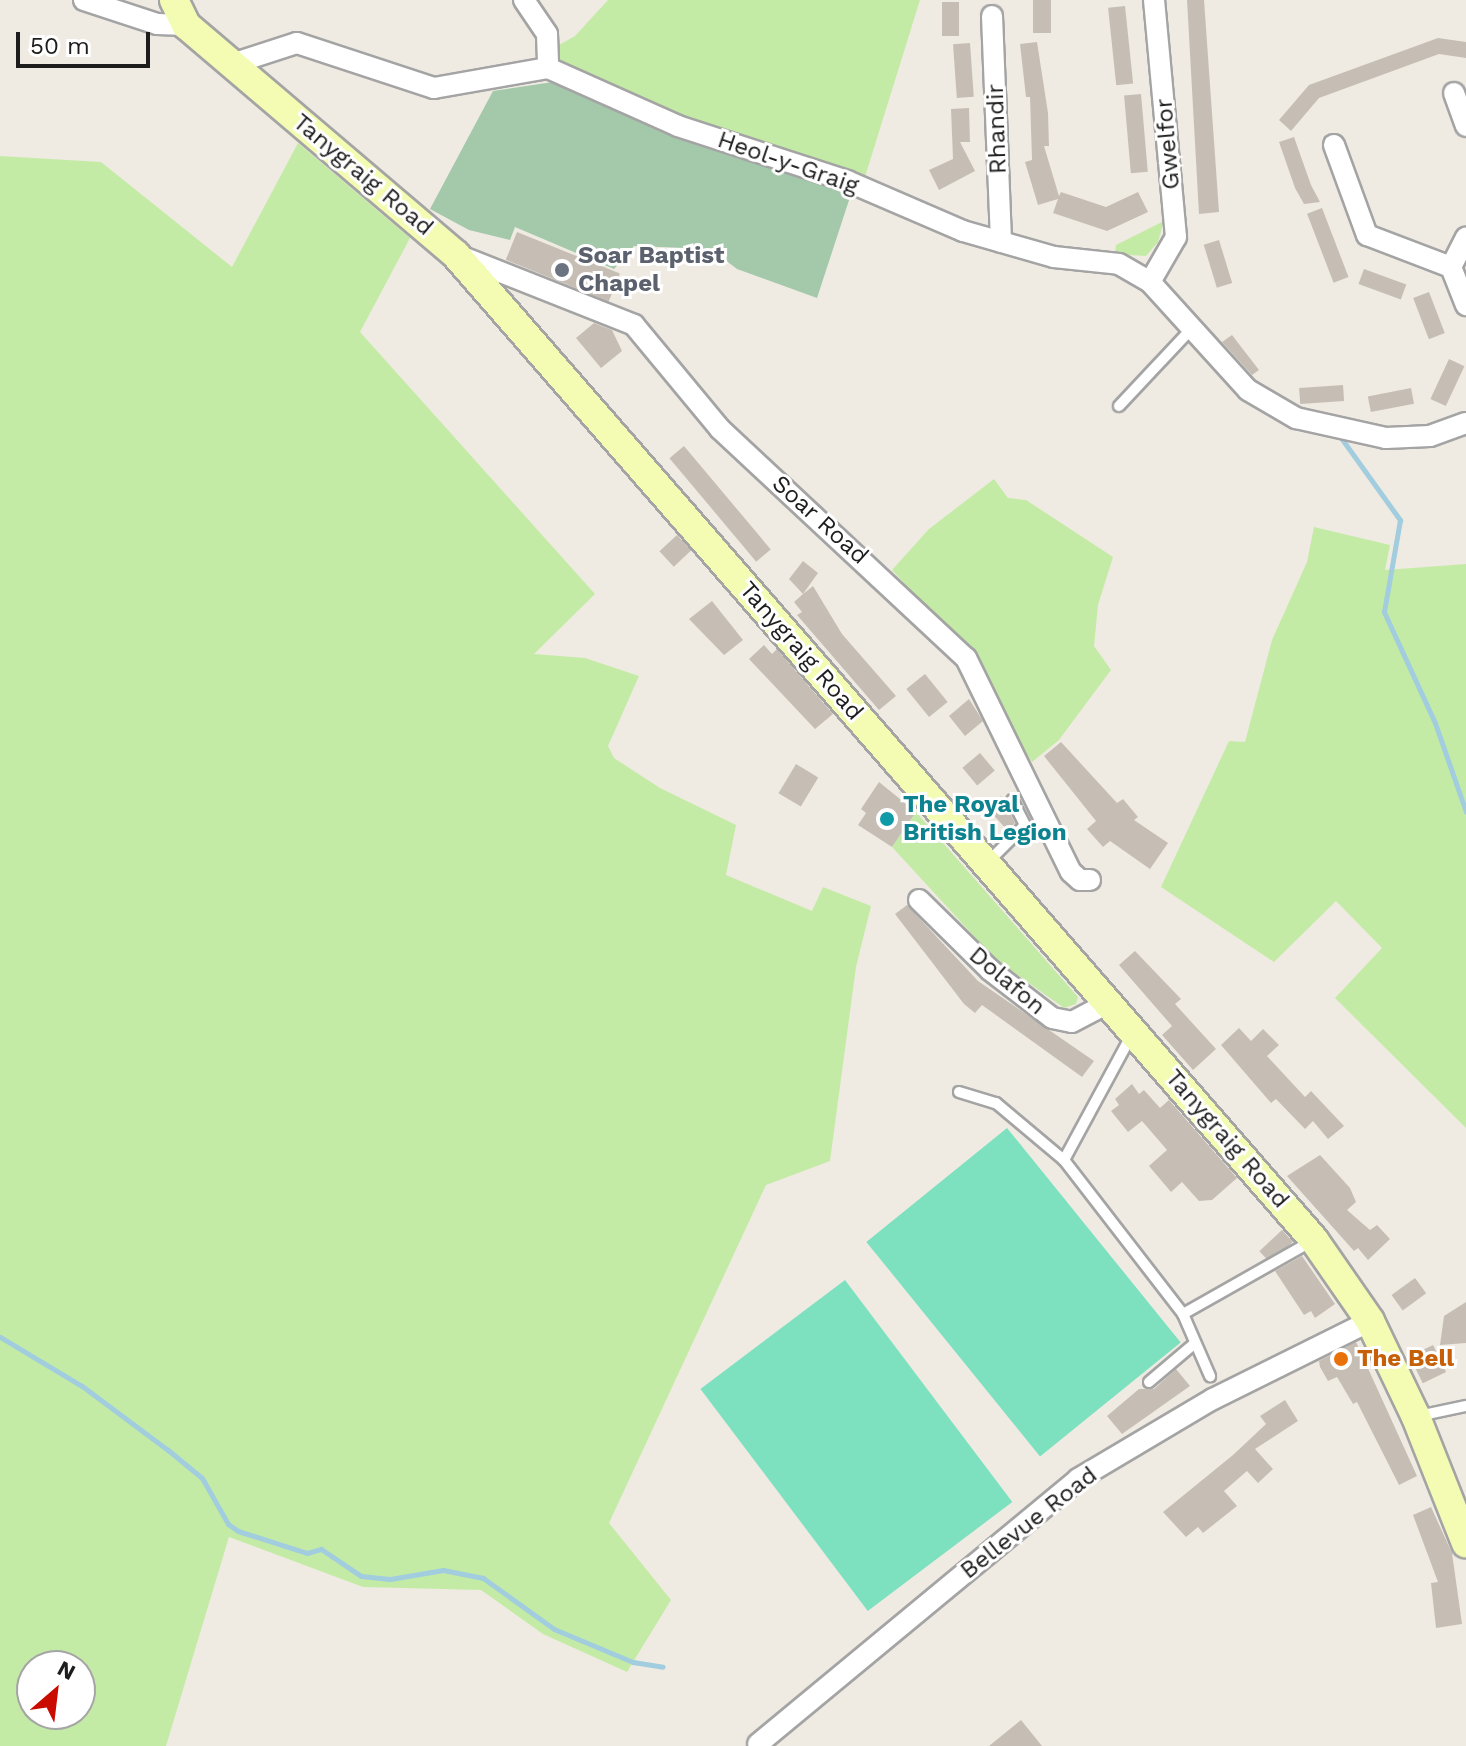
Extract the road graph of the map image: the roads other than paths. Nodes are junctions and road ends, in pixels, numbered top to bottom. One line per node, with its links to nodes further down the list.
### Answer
1 (84, 0): 4 (street)
2 (524, 0): 7 (street)
3 (1154, 0): 15 (street, Gwelfor)
4 (180, 13): 6 (main road, Tanygraig Road)
5 (992, 16): 12 (street, Rhandir)
6 (232, 64): 7 (street); 13 (main road, Tanygraig Road)
7 (548, 68): 12 (street, Heol-y-Graig)
8 (1454, 93): 9 (street)
9 (1466, 126)
10 (1334, 145): 14 (street)
11 (1466, 238): 14 (street)
12 (1001, 242): 15 (street, Heol-y-Graig)
13 (456, 255): 21 (main road, Tanygraig Road); 22 (street, Soar Road)
14 (1451, 267): 16 (street)
15 (1150, 282): 17 (street, Heol-y-Graig)
16 (1466, 305)
17 (1194, 326): 18 (lane); 19 (street, Heol-y-Graig)
18 (1119, 406)
19 (1466, 423)
20 (1012, 800): 21 (lane)
21 (986, 864): 24 (main road, Tanygraig Road)
22 (1090, 880)
23 (919, 900): 24 (street, Dolafon)
24 (1108, 1003): 25 (main road, Tanygraig Road)
25 (1133, 1032): 27 (lane); 28 (main road, Tanygraig Road)
26 (959, 1092): 27 (lane)
27 (1064, 1160): 29 (lane)
28 (1314, 1240): 29 (lane); 30 (main road, Tanygraig Road)
29 (1183, 1314): 31 (lane)
30 (1370, 1321): 35 (main road, Tanygraig Road); 37 (street, Bellevue Road)
31 (1195, 1343): 32 (lane); 33 (lane)
32 (1210, 1376)
33 (1149, 1382)
34 (1466, 1406): 35 (lane)
35 (1416, 1417): 36 (main road, Tanygraig Road)
36 (1465, 1537)
37 (753, 1745)

